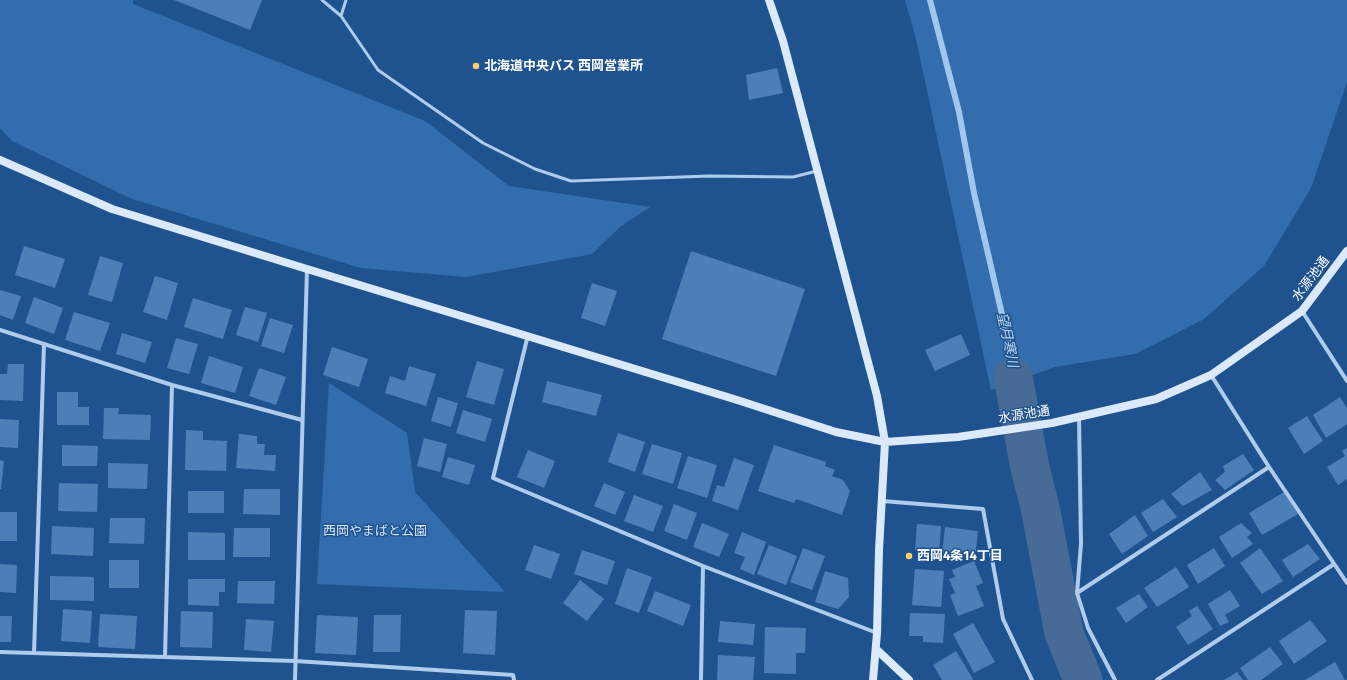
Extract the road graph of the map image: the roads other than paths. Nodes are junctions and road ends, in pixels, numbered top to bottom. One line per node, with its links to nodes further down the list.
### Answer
1 (322, 0): 4 (lane)
2 (346, 0): 4 (lane)
3 (770, 0): 6 (street)
4 (341, 16): 6 (lane)
5 (0, 160): 8 (street, 水源池通)
6 (817, 170): 18 (street)
7 (1347, 251): 9 (street, 水源池通)
8 (307, 269): 11 (street, 水源池通); 17 (street)
9 (1302, 311): 13 (street, 水源池通); 14 (street)
10 (0, 330): 12 (street)
11 (528, 335): 18 (street, 水源池通); 22 (street)
12 (44, 344): 15 (street); 28 (street)
13 (1210, 375): 16 (street, 水源池通); 19 (street)
14 (1347, 381)
15 (172, 385): 17 (street); 29 (street)
16 (1079, 417): 18 (street, 水源池通); 24 (street)
17 (302, 420): 30 (street)
18 (885, 442): 20 (street)
19 (1269, 467): 21 (street); 24 (street)
20 (882, 501): 25 (street); 36 (street)
21 (1334, 564): 23 (street); 38 (street)
22 (704, 566): 25 (street); 33 (street)
23 (1347, 583)
24 (1077, 593): 37 (street)
25 (877, 633): 26 (street)
26 (876, 649): 34 (street); 35 (street)
27 (0, 652): 28 (street)
28 (34, 653): 29 (street)
29 (165, 656): 30 (street)
30 (295, 661): 31 (street); 32 (street)
31 (295, 680)
32 (514, 680)
33 (701, 680)
34 (873, 680)
35 (909, 680)
36 (1032, 680)
37 (1115, 680)
38 (1158, 680)

